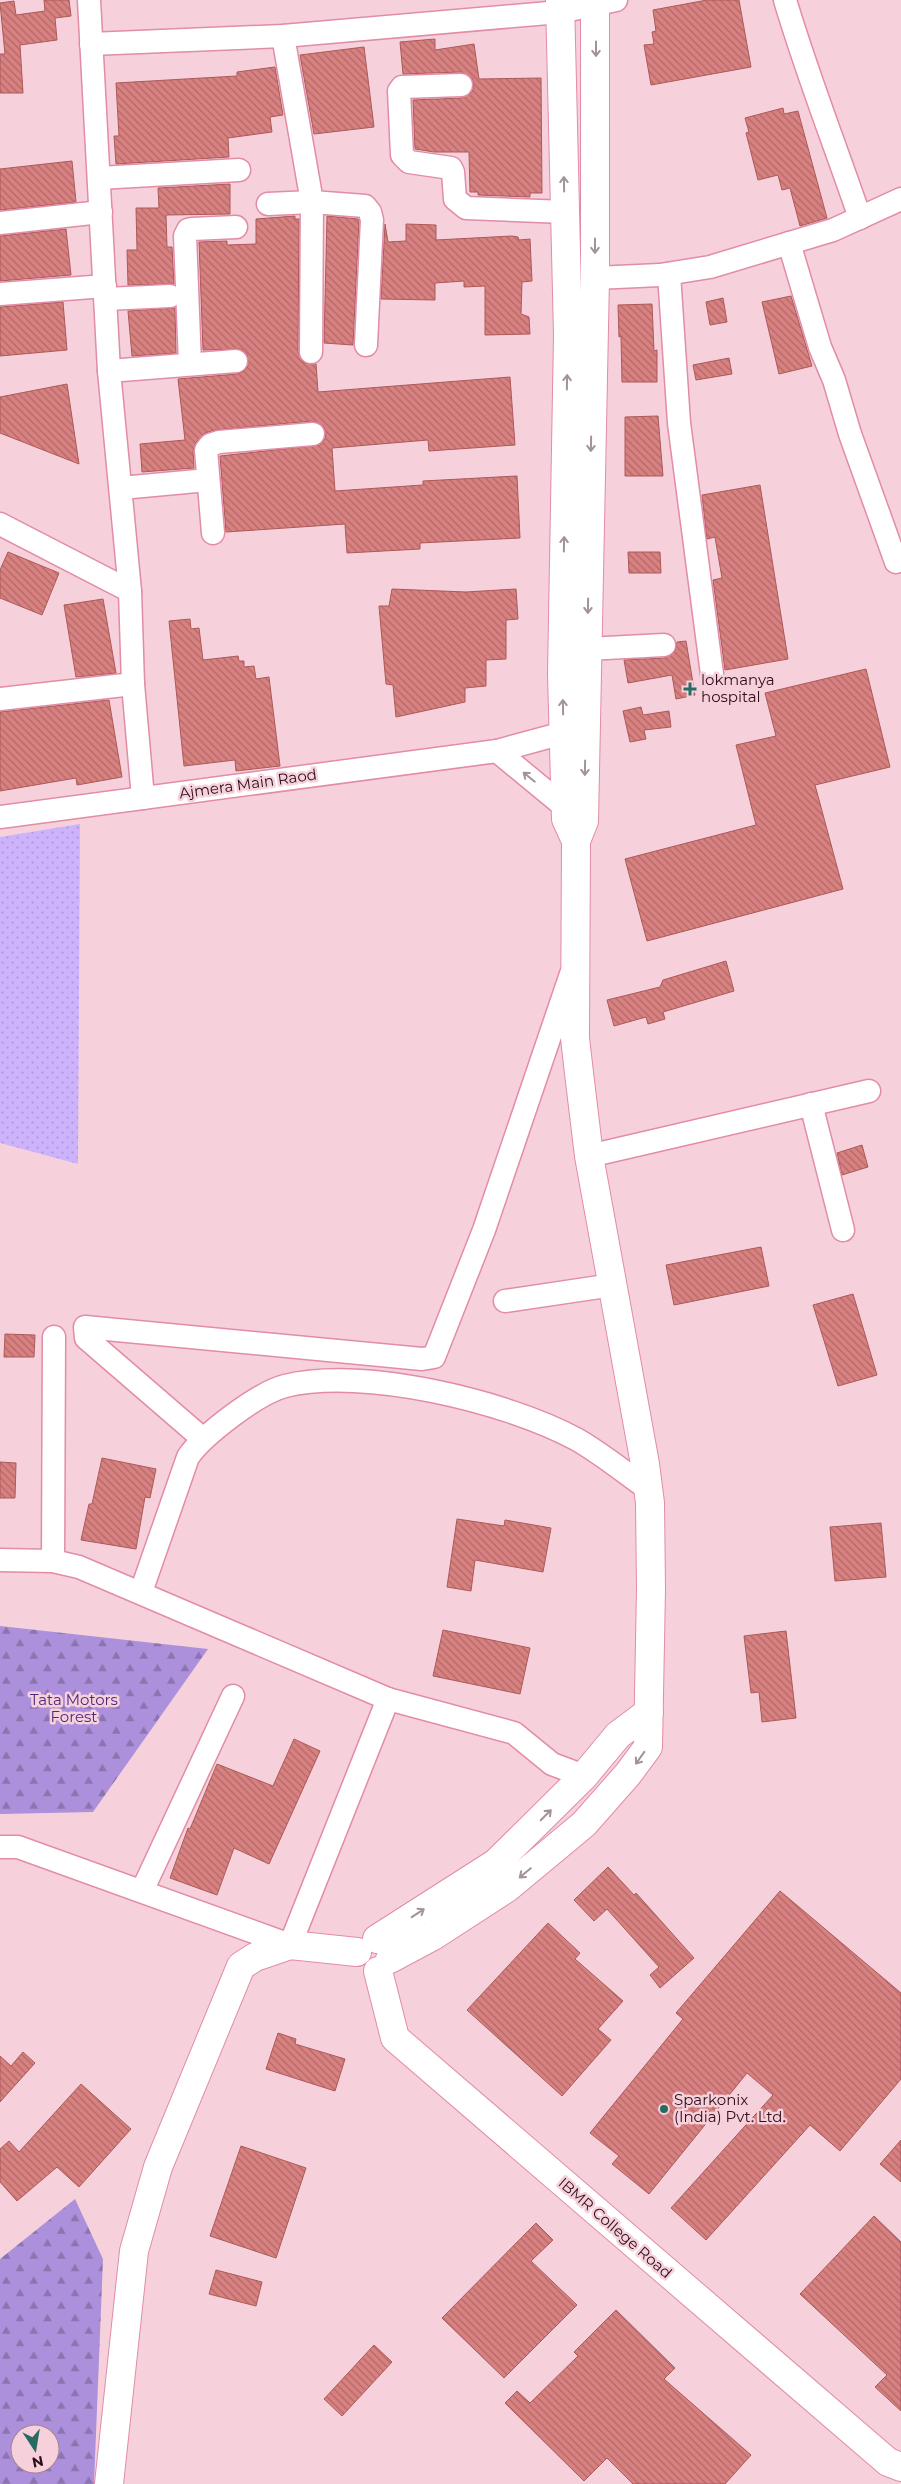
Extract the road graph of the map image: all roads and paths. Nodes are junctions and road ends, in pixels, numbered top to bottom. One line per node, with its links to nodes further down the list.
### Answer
1 (89, 0): 6 (street)
2 (785, 0): 15 (street)
3 (602, 2): 4 (street); 20 (main road, one-way to 20)
4 (560, 6): 5 (street); 14 (main road, one-way to 4)
5 (283, 36): 6 (street); 11 (street)
6 (91, 44): 9 (street)
7 (461, 85): 14 (street)
8 (239, 170): 9 (street)
9 (99, 178): 13 (street)
10 (901, 199): 15 (street)
11 (312, 202): 12 (street); 24 (street); 25 (street)
12 (268, 204)
13 (101, 212): 16 (street); 21 (street)
14 (565, 212): 41 (main road, one-way to 14)
15 (860, 218): 18 (street)
16 (0, 223)
17 (236, 227): 27 (street)
18 (789, 243): 19 (street); 34 (street)
19 (669, 274): 20 (street); 38 (street)
20 (595, 278): 37 (main road, one-way to 37)
21 (105, 292): 22 (street); 23 (street); 28 (street)
22 (0, 294)
23 (170, 296)
24 (366, 345)
25 (311, 352)
26 (236, 361): 27 (street)
27 (190, 364): 28 (street)
28 (110, 371): 31 (street)
29 (313, 434): 30 (street)
30 (208, 480): 31 (street); 33 (street)
31 (121, 488): 35 (street)
32 (0, 524): 35 (street)
33 (213, 533)
34 (896, 562)
35 (130, 591): 39 (street)
36 (664, 645): 37 (street)
37 (587, 649): 41 (main road)
38 (712, 674)
39 (134, 684): 40 (street); 43 (street)
40 (0, 699)
41 (574, 733): 42 (street, Ajmera Main Raod); 44 (main road)
42 (497, 751): 43 (street, Ajmera Main Raod); 44 (street, one-way to 42)
43 (143, 798): 45 (street, Ajmera Main Raod)
44 (575, 807): 46 (main road)
45 (0, 817)
46 (576, 961): 49 (main road); 54 (street)
47 (869, 1091): 48 (street)
48 (811, 1104): 49 (street); 50 (street)
49 (589, 1156): 51 (main road)
50 (843, 1230)
51 (613, 1285): 52 (street); 55 (main road)
52 (505, 1301)
53 (54, 1337): 57 (street)
54 (203, 1439): 55 (street); 58 (street)
55 (648, 1489): 61 (main road)
56 (0, 1560): 57 (street)
57 (53, 1561): 58 (street)
58 (141, 1592): 60 (street)
59 (234, 1696): 64 (street)
60 (388, 1699): 62 (street); 65 (street)
61 (649, 1712): 62 (main road); 66 (main road, one-way to 66)
62 (584, 1776): 66 (main road, one-way to 62)
63 (0, 1847): 64 (street)
64 (142, 1892): 65 (street)
65 (290, 1945): 66 (main road); 67 (main road)
66 (375, 1955): 68 (main road, IBMR College Road)
67 (255, 1957): 69 (main road); 70 (main road)
68 (895, 2471)
69 (109, 2484)
70 (126, 2484)

